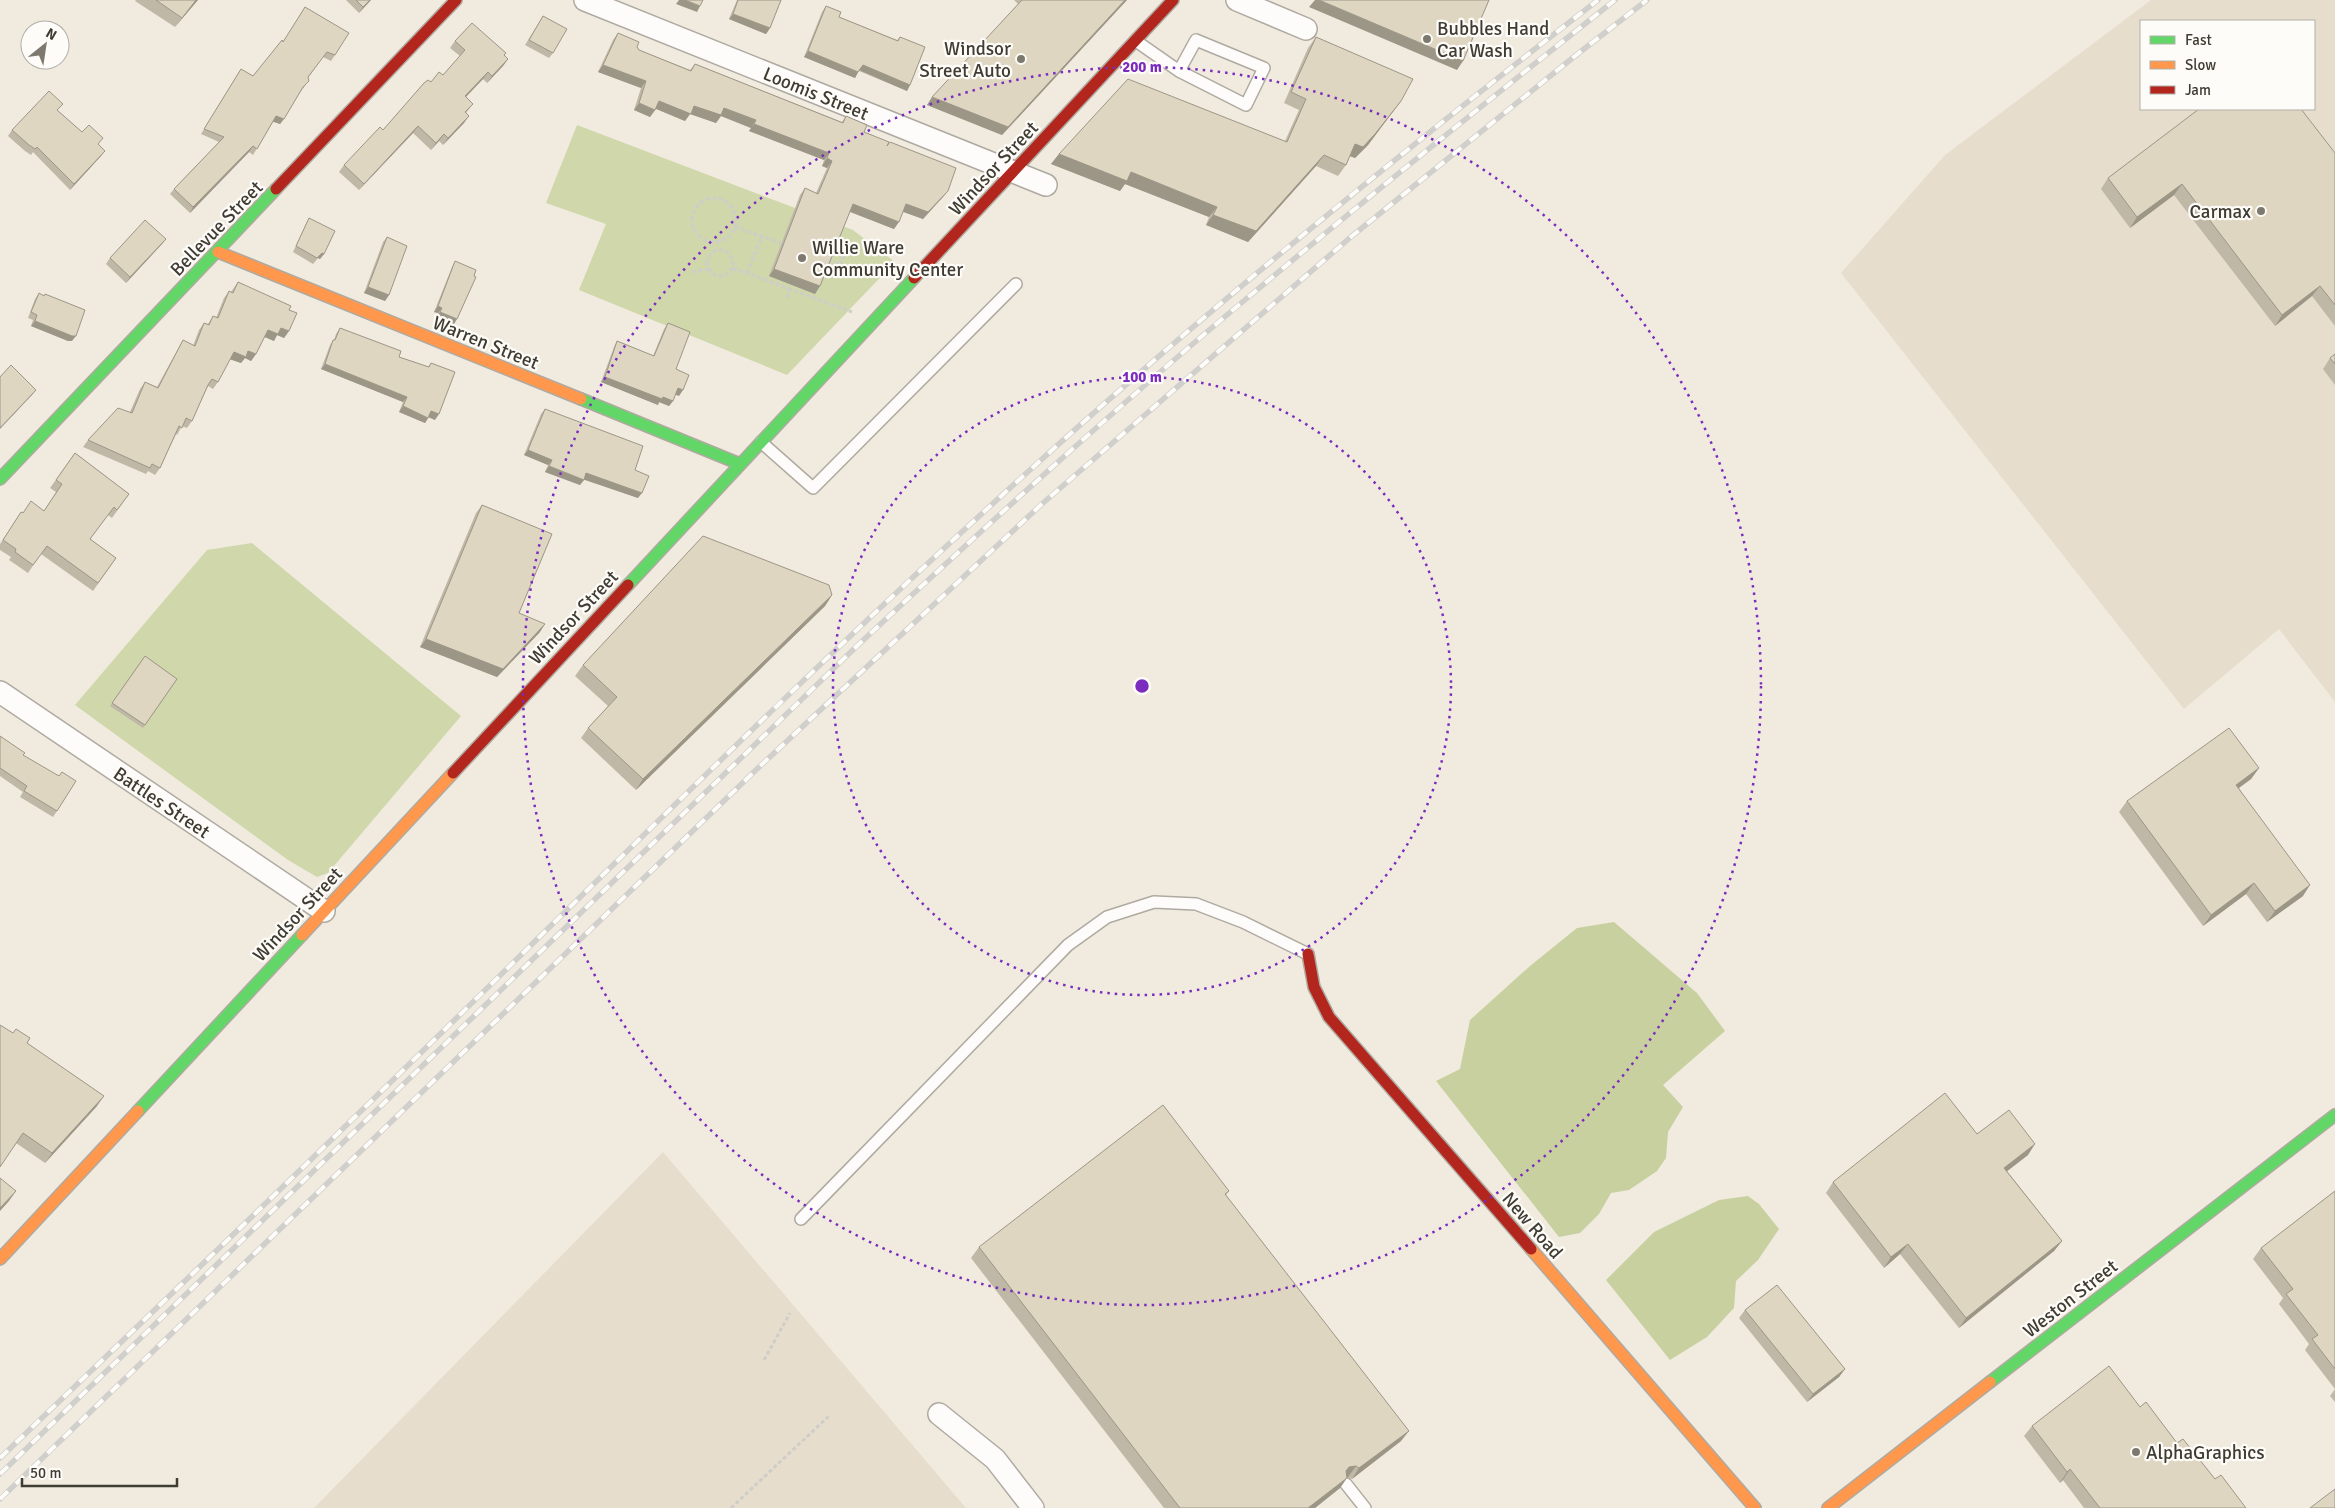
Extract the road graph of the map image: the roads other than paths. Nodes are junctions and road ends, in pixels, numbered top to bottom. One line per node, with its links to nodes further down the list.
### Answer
1 (456, 0): 10 (main road, Bellevue Street)
2 (585, 0): 8 (street, Loomis Street)
3 (1173, 0): 6 (main road, Windsor Street)
4 (1237, 0): 5 (street)
5 (1306, 29)
6 (1136, 41): 7 (lane); 8 (main road, Windsor Street)
7 (1179, 71): 7 (lane)
8 (1012, 172): 9 (street, Loomis Street); 12 (main road, Windsor Street)
9 (1046, 185)
10 (218, 252): 13 (main road, Warren Street); 14 (main road, Bellevue Street)
11 (1016, 284): 12 (lane)
12 (760, 442): 13 (main road, Windsor Street)
13 (740, 464): 16 (main road, Windsor Street)
14 (0, 479)
15 (0, 692): 16 (street, Battles Street)
16 (324, 911): 20 (main road, Windsor Street)
17 (1308, 954): 19 (lane); 25 (main road, New Road)
18 (2335, 1115): 26 (main road, Weston Street)
19 (801, 1219)
20 (0, 1259)
21 (939, 1414): 23 (street)
22 (1346, 1484): 24 (lane)
23 (1033, 1508)
24 (1364, 1508)
25 (1755, 1508)
26 (1828, 1508)

